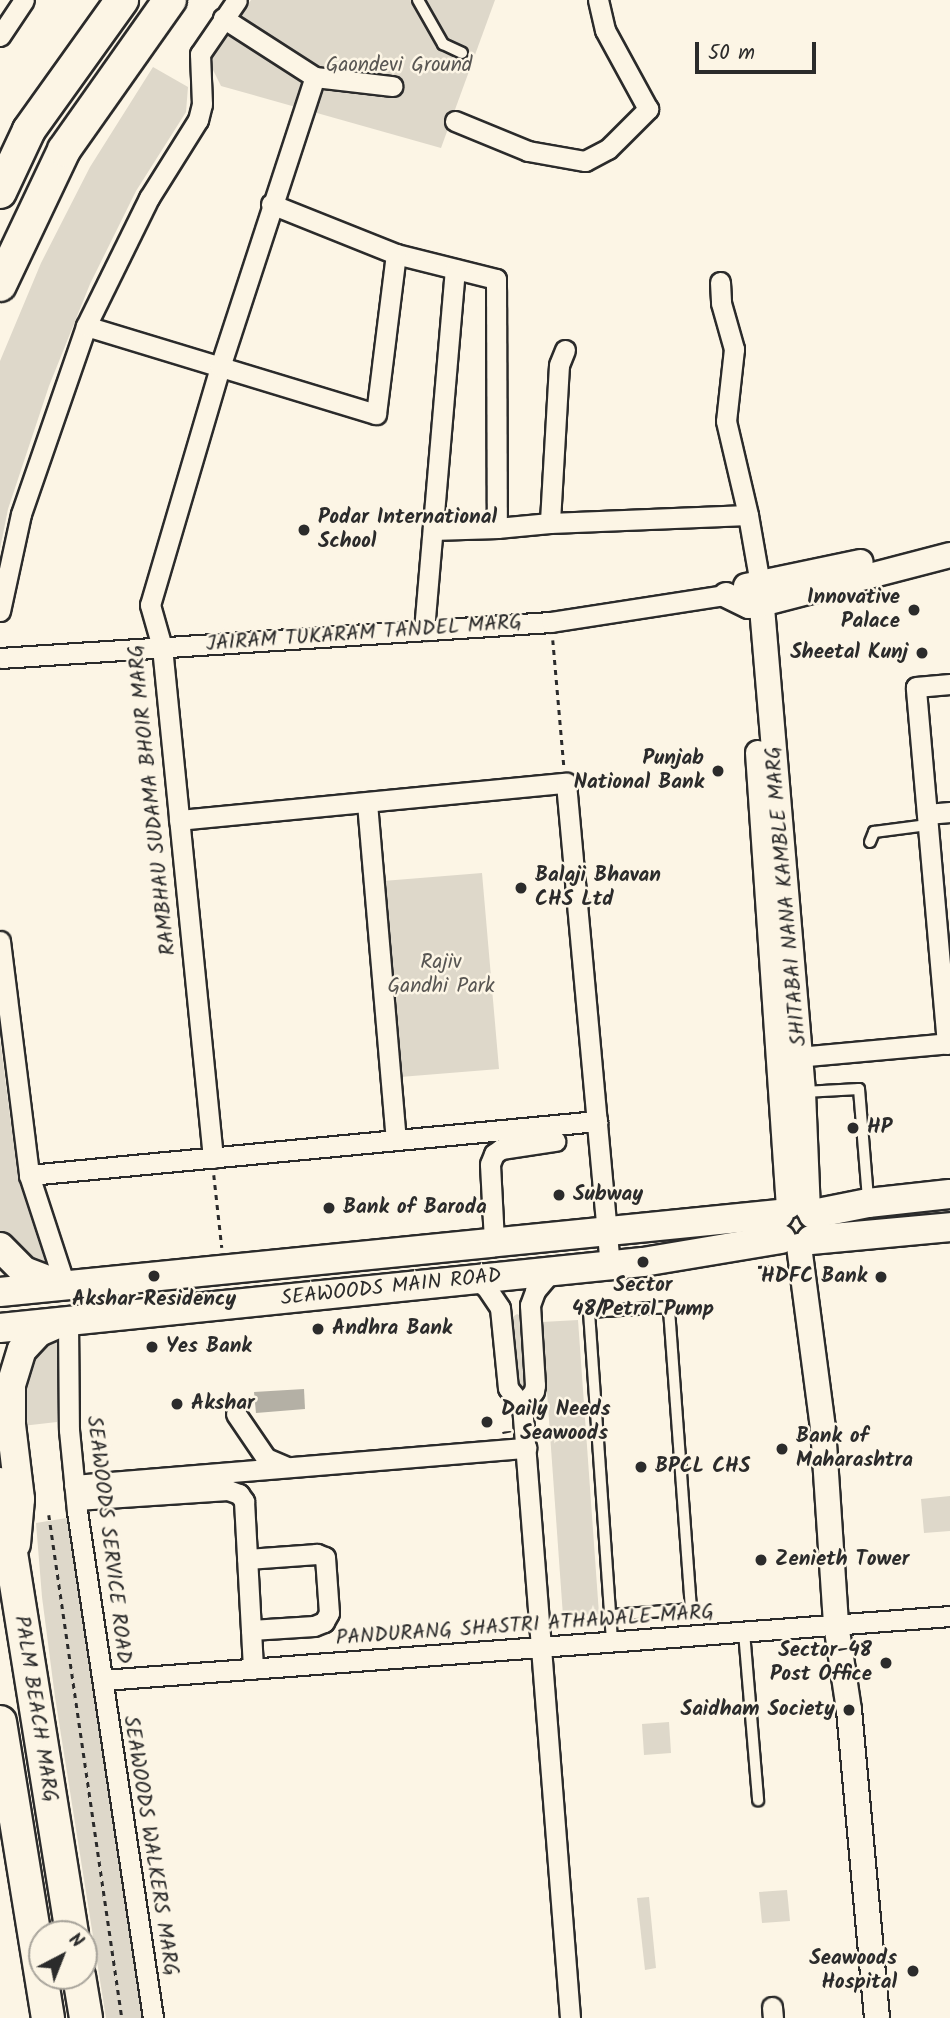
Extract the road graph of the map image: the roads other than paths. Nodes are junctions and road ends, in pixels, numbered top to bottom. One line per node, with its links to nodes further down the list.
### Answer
1 (24, 0): 8 (street)
2 (122, 0): 13 (main road)
3 (170, 0): 18 (main road)
4 (237, 0): 7 (street)
5 (418, 0): 9 (lane)
6 (598, 0): 12 (street)
7 (223, 18): 10 (street); 19 (street)
8 (0, 36)
9 (462, 53)
10 (315, 77): 11 (street); 14 (street, RAMBHAU SUDAMA BHOIR MARG)
11 (392, 86)
12 (455, 121)
13 (0, 192)
14 (271, 204): 15 (street); 21 (street, RAMBHAU SUDAMA BHOIR MARG)
15 (396, 254): 16 (street); 21 (street)
16 (455, 269): 24 (street); 25 (street)
17 (720, 282): 22 (street)
18 (0, 285)
19 (86, 326): 21 (street); 29 (street)
20 (565, 350): 23 (street)
21 (220, 367): 31 (street, RAMBHAU SUDAMA BHOIR MARG)
22 (748, 515): 23 (street); 28 (street)
23 (550, 523): 24 (street)
24 (497, 528): 25 (street)
25 (433, 530): 30 (street)
26 (950, 541): 28 (street, JAIRAM TUKARAM TANDEL MARG)
27 (950, 555): 28 (street, JAIRAM TUKARAM TANDEL MARG)
28 (749, 595): 30 (street, JAIRAM TUKARAM TANDEL MARG); 41 (street, SHITABAI NANA KAMBLE MARG)
29 (0, 611)
30 (424, 630): 31 (street, JAIRAM TUKARAM TANDEL MARG)
31 (162, 648): 32 (street, JAIRAM TUKARAM TANDEL MARG); 36 (street, RAMBHAU SUDAMA BHOIR MARG)
32 (0, 658)
33 (950, 684): 37 (street)
34 (367, 803): 36 (street); 43 (street); 44 (street)
35 (950, 812): 37 (street)
36 (179, 820): 46 (street, RAMBHAU SUDAMA BHOIR MARG)
37 (928, 820): 38 (lane); 40 (street)
38 (870, 842)
39 (0, 941): 47 (street)
40 (948, 1043): 41 (street)
41 (789, 1058): 42 (street, SHITABAI NANA KAMBLE MARG); 51 (street, SHITABAI NANA KAMBLE MARG)
42 (803, 1093): 49 (lane); 51 (street, SHITABAI NANA KAMBLE MARG)
43 (597, 1121): 44 (street); 52 (street)
44 (396, 1140): 46 (street)
45 (555, 1141): 53 (street)
46 (213, 1158): 47 (street)
47 (29, 1175): 58 (street)
48 (950, 1194): 49 (main road, SEAWOODS MAIN ROAD)
49 (868, 1203): 51 (main road, SEAWOODS MAIN ROAD)
50 (950, 1227): 51 (main road, SEAWOODS MAIN ROAD)
51 (798, 1229): 52 (main road, SEAWOODS MAIN ROAD); 55 (main road, SEAWOODS MAIN ROAD); 72 (street, SHITABAI NANA KAMBLE MARG)
52 (607, 1230): 53 (main road, SEAWOODS MAIN ROAD); 55 (street)
53 (494, 1241): 58 (main road, SEAWOODS MAIN ROAD)
54 (0, 1247): 58 (main road)
55 (610, 1265): 56 (main road, SEAWOODS MAIN ROAD)
56 (552, 1271): 57 (main road, SEAWOODS MAIN ROAD); 62 (street)
57 (475, 1279): 60 (main road, SEAWOODS MAIN ROAD); 62 (street)
58 (65, 1285): 59 (main road, SEAWOODS MAIN ROAD)
59 (0, 1292)
60 (68, 1321): 61 (main road, SEAWOODS MAIN ROAD); 67 (street, SEAWOODS SERVICE ROAD); 69 (main road)
61 (0, 1328)
62 (522, 1405): 64 (street)
63 (236, 1414): 65 (street)
64 (526, 1448): 65 (street); 76 (street)
65 (290, 1467): 67 (street)
66 (0, 1484): 69 (main road, PALM BEACH MARG)
67 (75, 1492): 68 (street); 78 (street, SEAWOODS SERVICE ROAD)
68 (247, 1559): 73 (street); 73 (street)
69 (11, 1560): 81 (main road, PALM BEACH MARG)
70 (611, 1615): 70 (lane); 75 (lane)
71 (950, 1616): 72 (street, PANDURANG SHASTRI ATHAWALE MARG)
72 (836, 1624): 74 (street, PANDURANG SHASTRI ATHAWALE MARG); 87 (street, SHITABAI NANA KAMBLE MARG)
73 (251, 1630): 77 (street)
74 (744, 1632): 75 (street, PANDURANG SHASTRI ATHAWALE MARG); 80 (lane)
75 (612, 1642): 76 (street, PANDURANG SHASTRI ATHAWALE MARG)
76 (540, 1647): 77 (street, PANDURANG SHASTRI ATHAWALE MARG); 86 (street)
77 (253, 1669): 78 (street, PANDURANG SHASTRI ATHAWALE MARG)
78 (103, 1680): 85 (street, SEAWOODS WALKERS MARG)
79 (0, 1722): 83 (main road, PALM BEACH MARG)
80 (758, 1800)
81 (70, 1920)
82 (81, 1990): 84 (main road)
83 (48, 2018)
84 (86, 2018)
85 (153, 2018)
86 (570, 2018)
87 (877, 2018)

